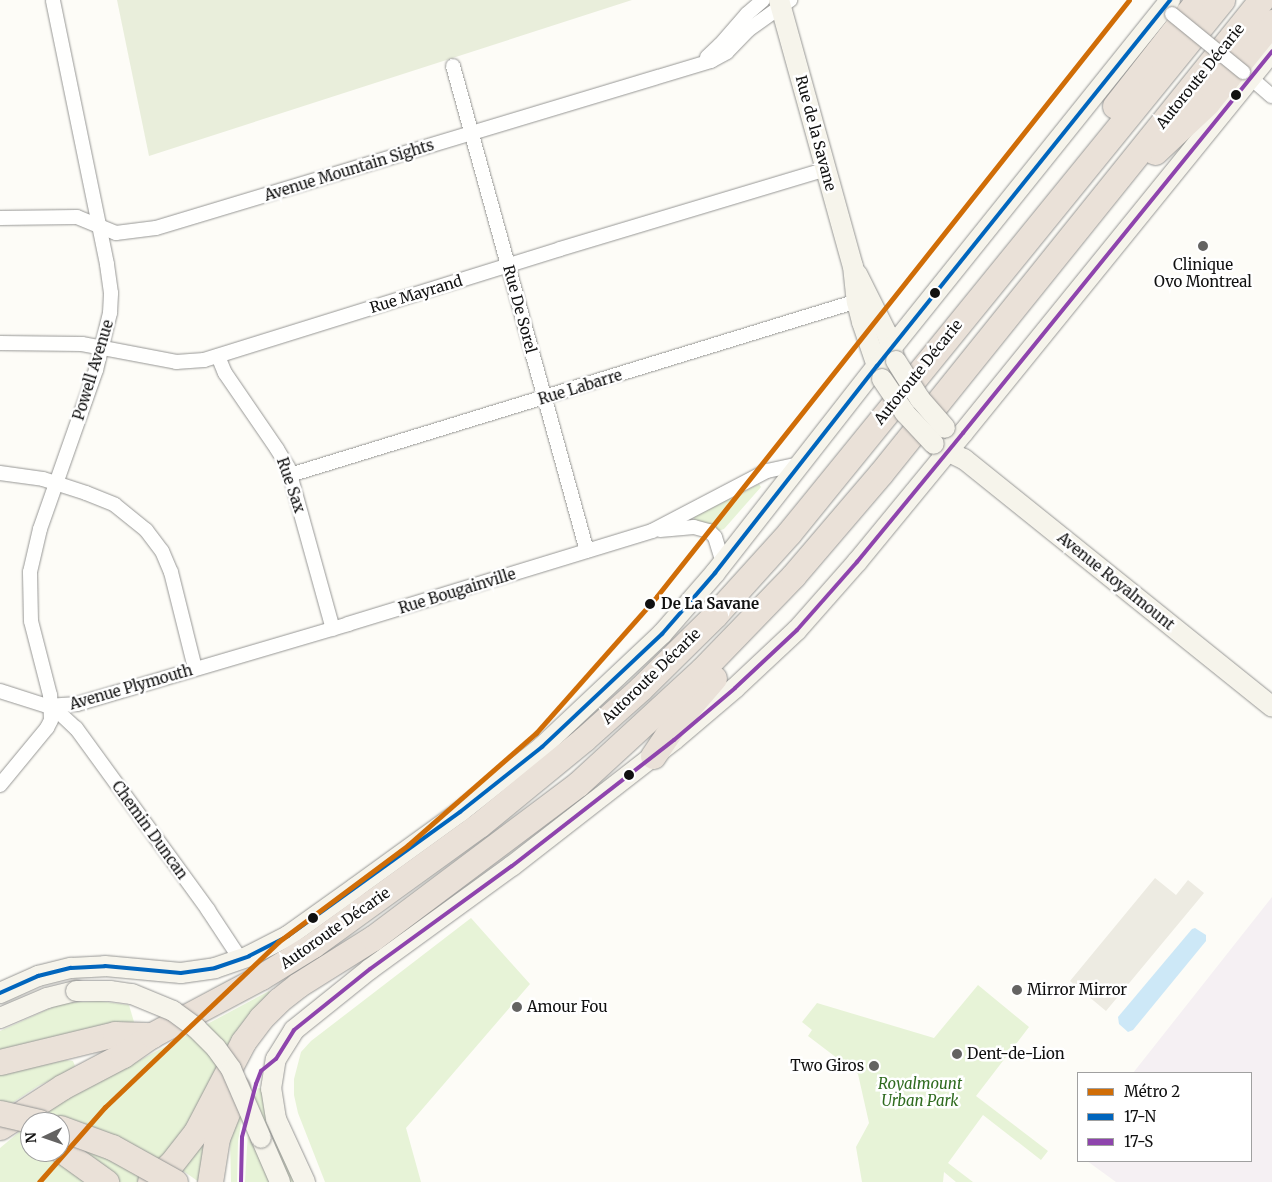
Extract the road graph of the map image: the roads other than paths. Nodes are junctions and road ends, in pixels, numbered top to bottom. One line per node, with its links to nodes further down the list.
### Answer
1 (53, 0): 18 (street, Powell Avenue)
2 (1198, 0): 15 (highway)
3 (1222, 0): 15 (highway, Autoroute Décarie)
4 (1261, 0): 17 (highway, Autoroute Décarie)
5 (778, 2): 9 (street, Avenue Mountain Sights); 9 (street, Avenue Mountain Sights); 14 (main road, Rue de la Savane)
6 (1165, 5): 11 (street, bridge); 24 (main road)
7 (1272, 22): 17 (highway)
8 (1272, 51): 11 (main road)
9 (696, 64): 13 (street, Avenue Mountain Sights)
10 (453, 66): 13 (street, Rue De Sorel)
11 (1247, 75): 12 (street); 26 (main road)
12 (1272, 96)
13 (472, 132): 18 (street, Avenue Mountain Sights); 19 (street, Rue De Sorel)
14 (826, 169): 19 (street, Rue Mayrand); 20 (main road, Rue de la Savane)
15 (1046, 213): 47 (highway, Autoroute Décarie)
16 (0, 218): 18 (street, Avenue Mountain Sights)
17 (1085, 219): 35 (highway, Autoroute Décarie)
18 (99, 227): 22 (street, Powell Avenue)
19 (508, 265): 23 (street, Rue Mayrand); 25 (street, Rue De Sorel)
20 (863, 300): 24 (main road, Rue de la Savane); 25 (street, Rue Labarre)
21 (0, 343): 22 (street, Rue Mayrand)
22 (102, 348): 23 (street, Rue Mayrand); 30 (street, Powell Avenue)
23 (218, 356): 29 (street, Rue Sax)
24 (886, 364): 26 (main road, Rue de la Savane, bridge); 27 (main road)
25 (545, 398): 29 (street, Rue Labarre); 32 (street, Rue De Sorel)
26 (950, 446): 40 (main road, Avenue Royalmount); 41 (main road)
27 (800, 464): 31 (street, Rue Bougainville); 33 (main road)
28 (0, 473): 30 (street)
29 (290, 475): 34 (street, Rue Sax)
30 (55, 482): 37 (street); 39 (street, Powell Avenue)
31 (652, 531): 32 (street, Rue Bougainville); 33 (street, Rue Bougainville)
32 (588, 551): 34 (street, Rue Bougainville)
33 (723, 563): 44 (main road)
34 (333, 629): 36 (street, Rue Bougainville)
35 (737, 635): 41 (highway); 43 (highway, Autoroute Décarie)
36 (261, 649): 37 (street, Avenue Plymouth)
37 (195, 668): 39 (street, Avenue Plymouth)
38 (0, 691): 39 (street, Avenue Plymouth)
39 (52, 706): 42 (street); 44 (street, Chemin Duncan)
40 (1272, 707)
41 (653, 756): 62 (main road)
42 (0, 784)
43 (373, 938): 50 (highway); 57 (highway, Autoroute Décarie)
44 (241, 960): 45 (main road)
45 (0, 993)
46 (0, 1018): 61 (main road, bridge)
47 (152, 1035): 48 (highway); 53 (highway, Autoroute Décarie)
48 (0, 1062)
49 (0, 1113): 51 (highway, bridge); 52 (highway)
50 (226, 1114): 59 (highway); 60 (highway)
51 (20, 1118)
52 (20, 1125)
53 (0, 1127)
54 (70, 1132): 58 (highway, bridge)
55 (70, 1156): 56 (highway)
56 (106, 1182)
57 (150, 1182)
58 (175, 1182)
59 (210, 1182)
60 (224, 1182)
61 (280, 1182)
62 (305, 1182)

